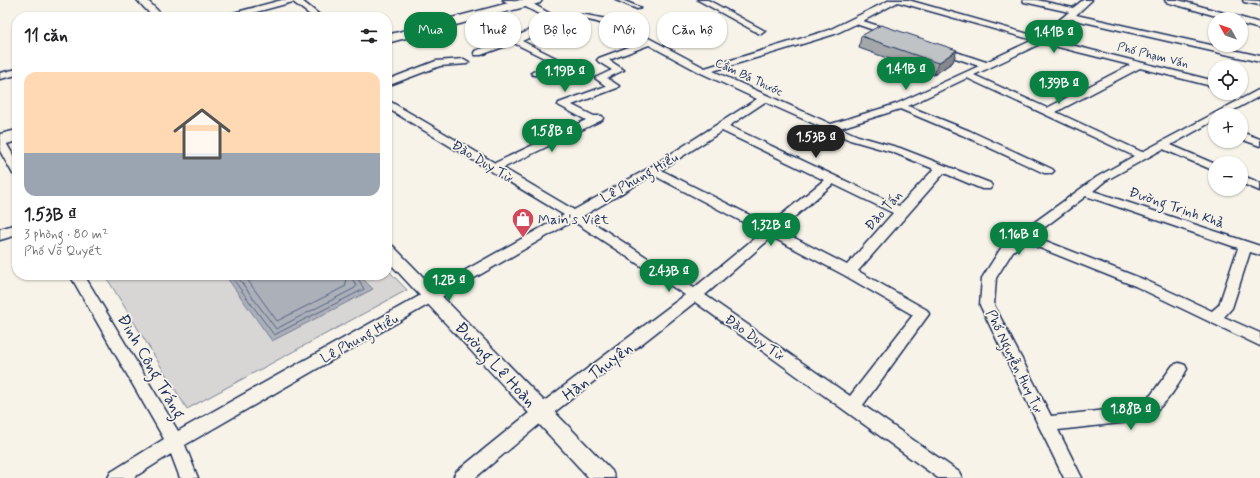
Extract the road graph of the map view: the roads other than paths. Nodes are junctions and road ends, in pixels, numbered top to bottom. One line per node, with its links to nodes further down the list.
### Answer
1 (142, 0): 14 (street)
2 (291, 0): 15 (street)
3 (296, 0): 16 (street)
4 (618, 0): 13 (lane)
5 (702, 0): 23 (street)
6 (901, 0): 20 (street); 26 (street, Phố Phạm Vấn)
7 (1028, 0): 19 (street)
8 (1088, 0): 19 (street)
9 (1169, 0): 18 (street)
10 (1247, 0): 12 (street)
11 (521, 2): 17 (street); 25 (highway)
12 (1260, 3)
13 (640, 8)
14 (154, 12)
15 (248, 12)
16 (312, 12)
17 (540, 12)
18 (1211, 12)
19 (1072, 13): 26 (street); 33 (street)
20 (856, 21): 24 (street); 39 (street)
21 (1248, 22): 22 (street)
22 (1260, 26)
23 (761, 31)
24 (899, 36)
25 (392, 38)
26 (1041, 40): 36 (street); 37 (street, Phố Phạm Vấn)
27 (649, 42): 39 (street, Cầm Bá Thước)
28 (521, 43): 35 (street)
29 (928, 46): 36 (street)
30 (492, 48): 32 (street)
31 (633, 48): 64 (street)
32 (478, 53)
33 (1260, 59)
34 (464, 62): 44 (street)
35 (559, 62): 38 (street); 41 (street)
36 (986, 65): 42 (street)
37 (1138, 65): 45 (street, Phố Phạm Vấn); 52 (street)
38 (570, 66)
39 (704, 71): 48 (street, Cầm Bá Thước)
40 (12, 73): 43 (street)
41 (536, 73)
42 (967, 75): 49 (street); 52 (street)
43 (0, 76)
44 (392, 81)
45 (1208, 82)
46 (1248, 91): 47 (street)
47 (1258, 93): 51 (street, Phố Nguyễn Huy Tự)
48 (764, 99): 54 (street, Lê Phụng Hiểu); 55 (street, Cầm Bá Thước)
49 (900, 106): 55 (street); 67 (street)
50 (392, 107): 64 (street, Đào Duy Từ)
51 (1232, 108)
52 (1048, 112): 61 (street)
53 (1208, 122): 60 (street, Phố Nguyễn Huy Tự)
54 (722, 127): 66 (street, Lê Phụng Hiểu); 68 (street)
55 (830, 128): 65 (street, Cầm Bá Thước)
56 (12, 136): 58 (highway)
57 (1248, 138): 59 (street)
58 (0, 140): 62 (street)
59 (1260, 143)
60 (1163, 145): 61 (street, Phố Nguyễn Huy Tự); 63 (street)
61 (1142, 156): 72 (street, Phố Nguyễn Huy Tự)
62 (12, 163)
63 (1208, 165)
64 (494, 168): 74 (street, Đào Duy Từ)
65 (942, 169): 70 (street, Cầm Bá Thước); 73 (street, Đào Tấn)
66 (654, 170): 74 (street, Lê Phụng Hiểu); 76 (street)
67 (1048, 171)
68 (832, 179): 73 (street); 76 (street, Hàn Thuyên)
69 (1248, 182): 71 (street)
70 (986, 186)
71 (1260, 187)
72 (1085, 192): 78 (street, Phố Nguyễn Huy Tự); 79 (street, Đường Trịnh Khả)
73 (901, 212): 82 (street, Đào Tấn)
74 (573, 215): 84 (street, Đào Duy Từ); 85 (street, Lê Phụng Hiểu)
75 (12, 231): 77 (street)
76 (771, 231): 82 (street); 84 (street, Hàn Thuyên)
77 (0, 236)
78 (1024, 237): 86 (street); 91 (street, Phố Nguyễn Huy Tự)
79 (1245, 246): 80 (street, Đường Trịnh Khả); 86 (street)
80 (1260, 251)
81 (392, 255): 85 (street, Đường Lê Hoàn)
82 (849, 272): 89 (street)
83 (80, 280): 92 (street, Đinh Công Tráng)
84 (695, 295): 89 (street, Đào Duy Từ); 90 (street, Hàn Thuyên)
85 (433, 296): 90 (street, Đường Lê Hoàn); 92 (street, Lê Phụng Hiểu)
86 (1213, 318): 87 (street)
87 (1260, 340)
88 (1179, 369): 91 (street)
89 (852, 406): 97 (street, Đào Duy Từ)
90 (541, 413): 95 (street, Hàn Thuyên); 96 (street, Đường Lê Hoàn)
91 (1046, 424): 98 (street, Phố Nguyễn Huy Tự)
92 (175, 442): 93 (street, Lê Phụng Hiểu); 94 (street, Đinh Công Tráng)
93 (117, 478)
94 (189, 478)
95 (462, 478)
96 (604, 478)
97 (953, 478)
98 (1073, 478)

